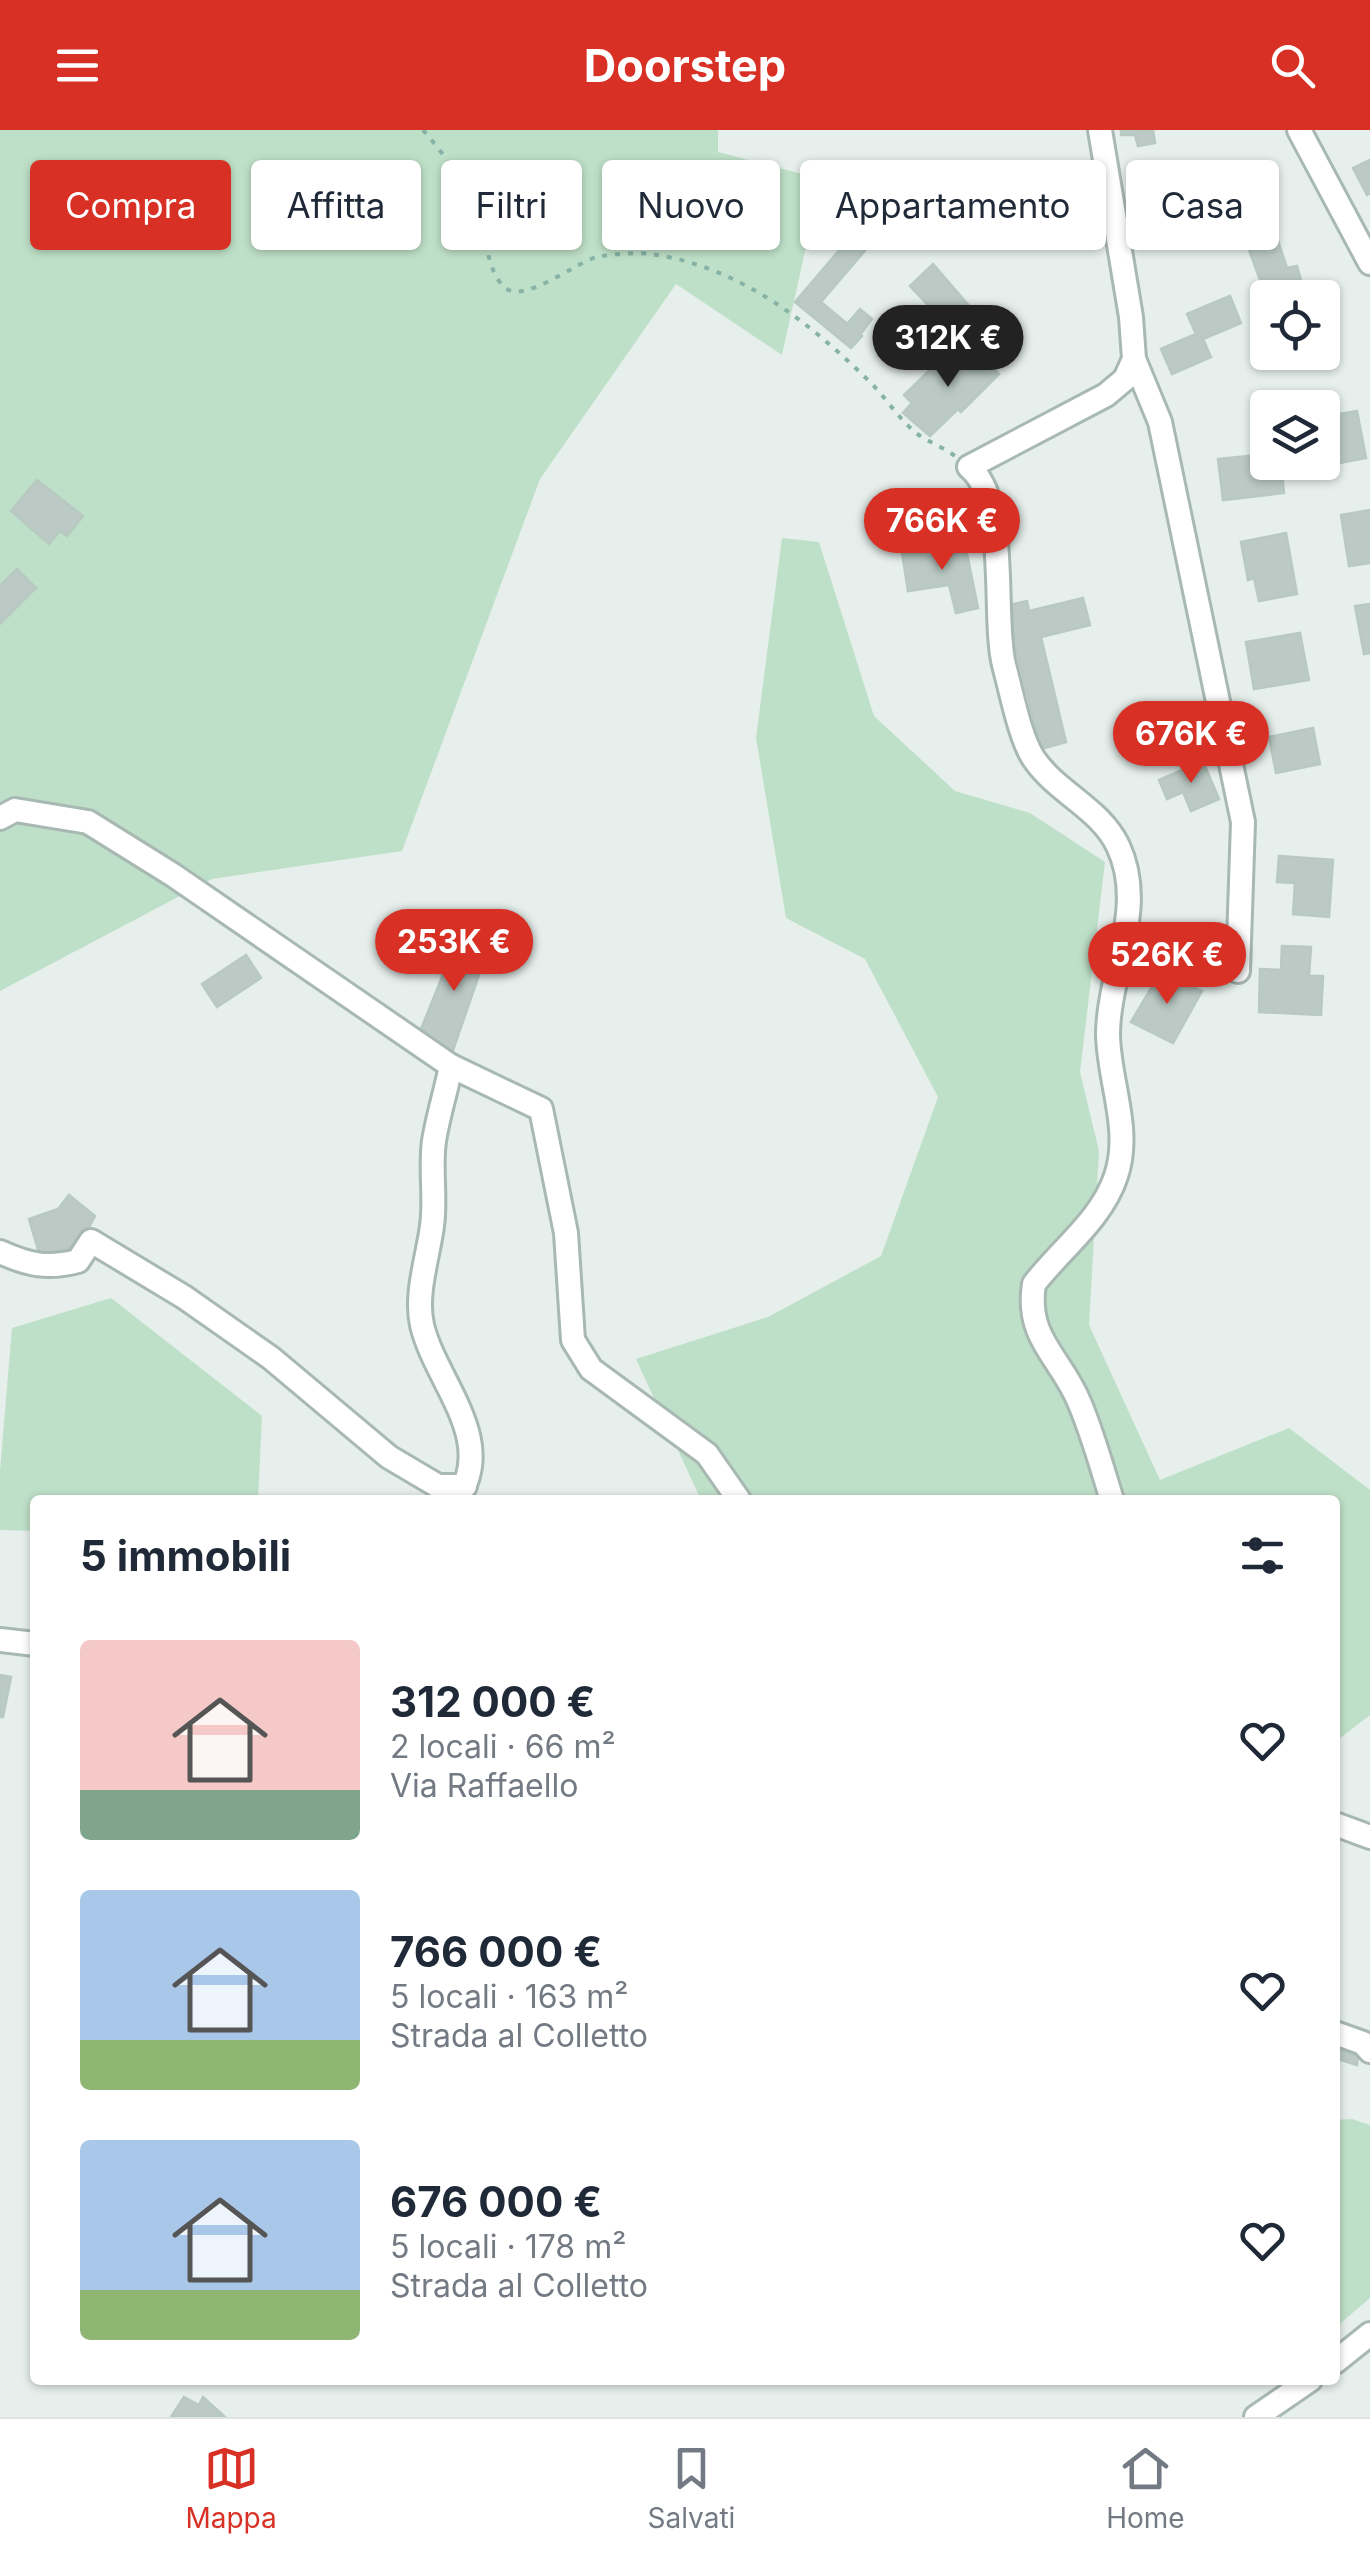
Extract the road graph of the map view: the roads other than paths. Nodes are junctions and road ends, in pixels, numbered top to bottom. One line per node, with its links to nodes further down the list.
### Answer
1 (1100, 130): 4 (street)
2 (1299, 130): 3 (street)
3 (1370, 264)
4 (1134, 359): 6 (street); 11 (street)
5 (0, 818): 7 (street)
6 (1238, 971)
7 (451, 1066): 9 (street); 10 (street)
8 (0, 1252): 9 (street)
9 (460, 1493)
10 (735, 1495)
11 (1110, 1495)
12 (0, 1640): 13 (street)
13 (30, 1643)
14 (1340, 1826): 15 (street)
15 (1370, 1836)
16 (1340, 2035): 17 (street)
17 (1370, 2051)
18 (1370, 2334): 19 (street)
19 (1340, 2358)
20 (1303, 2385): 21 (street)
21 (1256, 2417)

